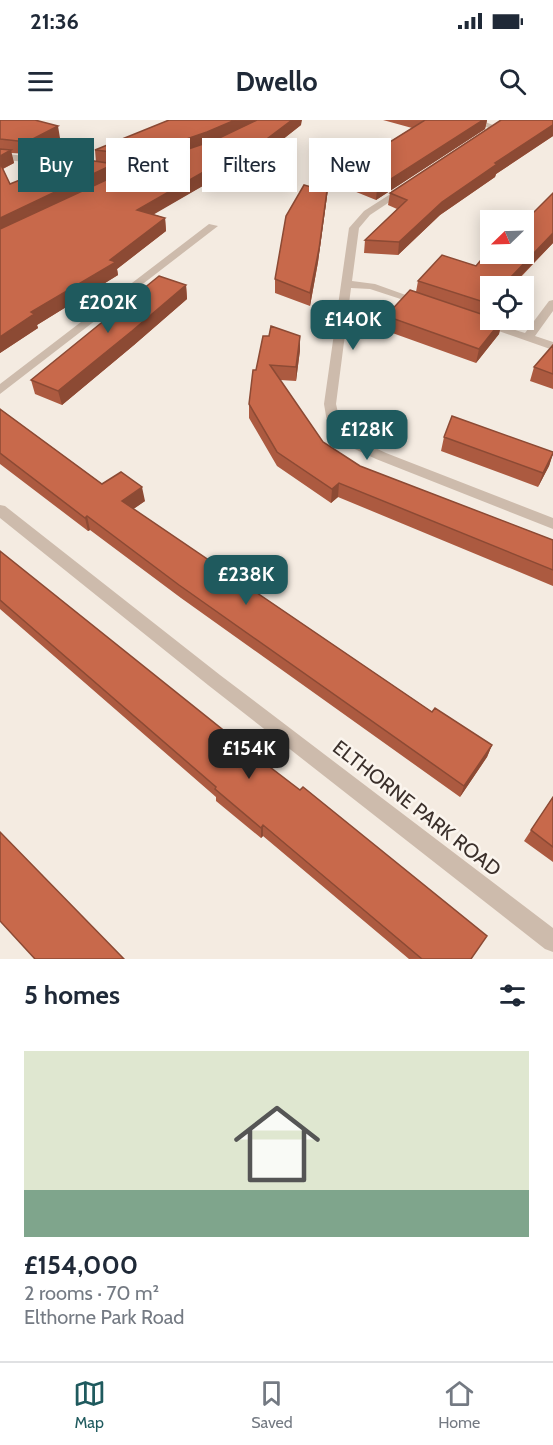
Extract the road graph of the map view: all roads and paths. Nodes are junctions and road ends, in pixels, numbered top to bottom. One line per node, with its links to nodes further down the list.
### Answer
1 (471, 120): 2 (street)
2 (497, 128)
3 (0, 156): 4 (street)
4 (106, 169)
5 (417, 180): 7 (street)
6 (213, 226): 13 (street)
7 (348, 284): 9 (street); 15 (street)
8 (553, 303): 11 (street)
9 (439, 308)
10 (472, 320): 11 (street)
11 (528, 338): 12 (street)
12 (553, 346)
13 (0, 390)
14 (0, 510): 16 (street, ELTHORNE PARK ROAD)
15 (553, 524)
16 (553, 941)

